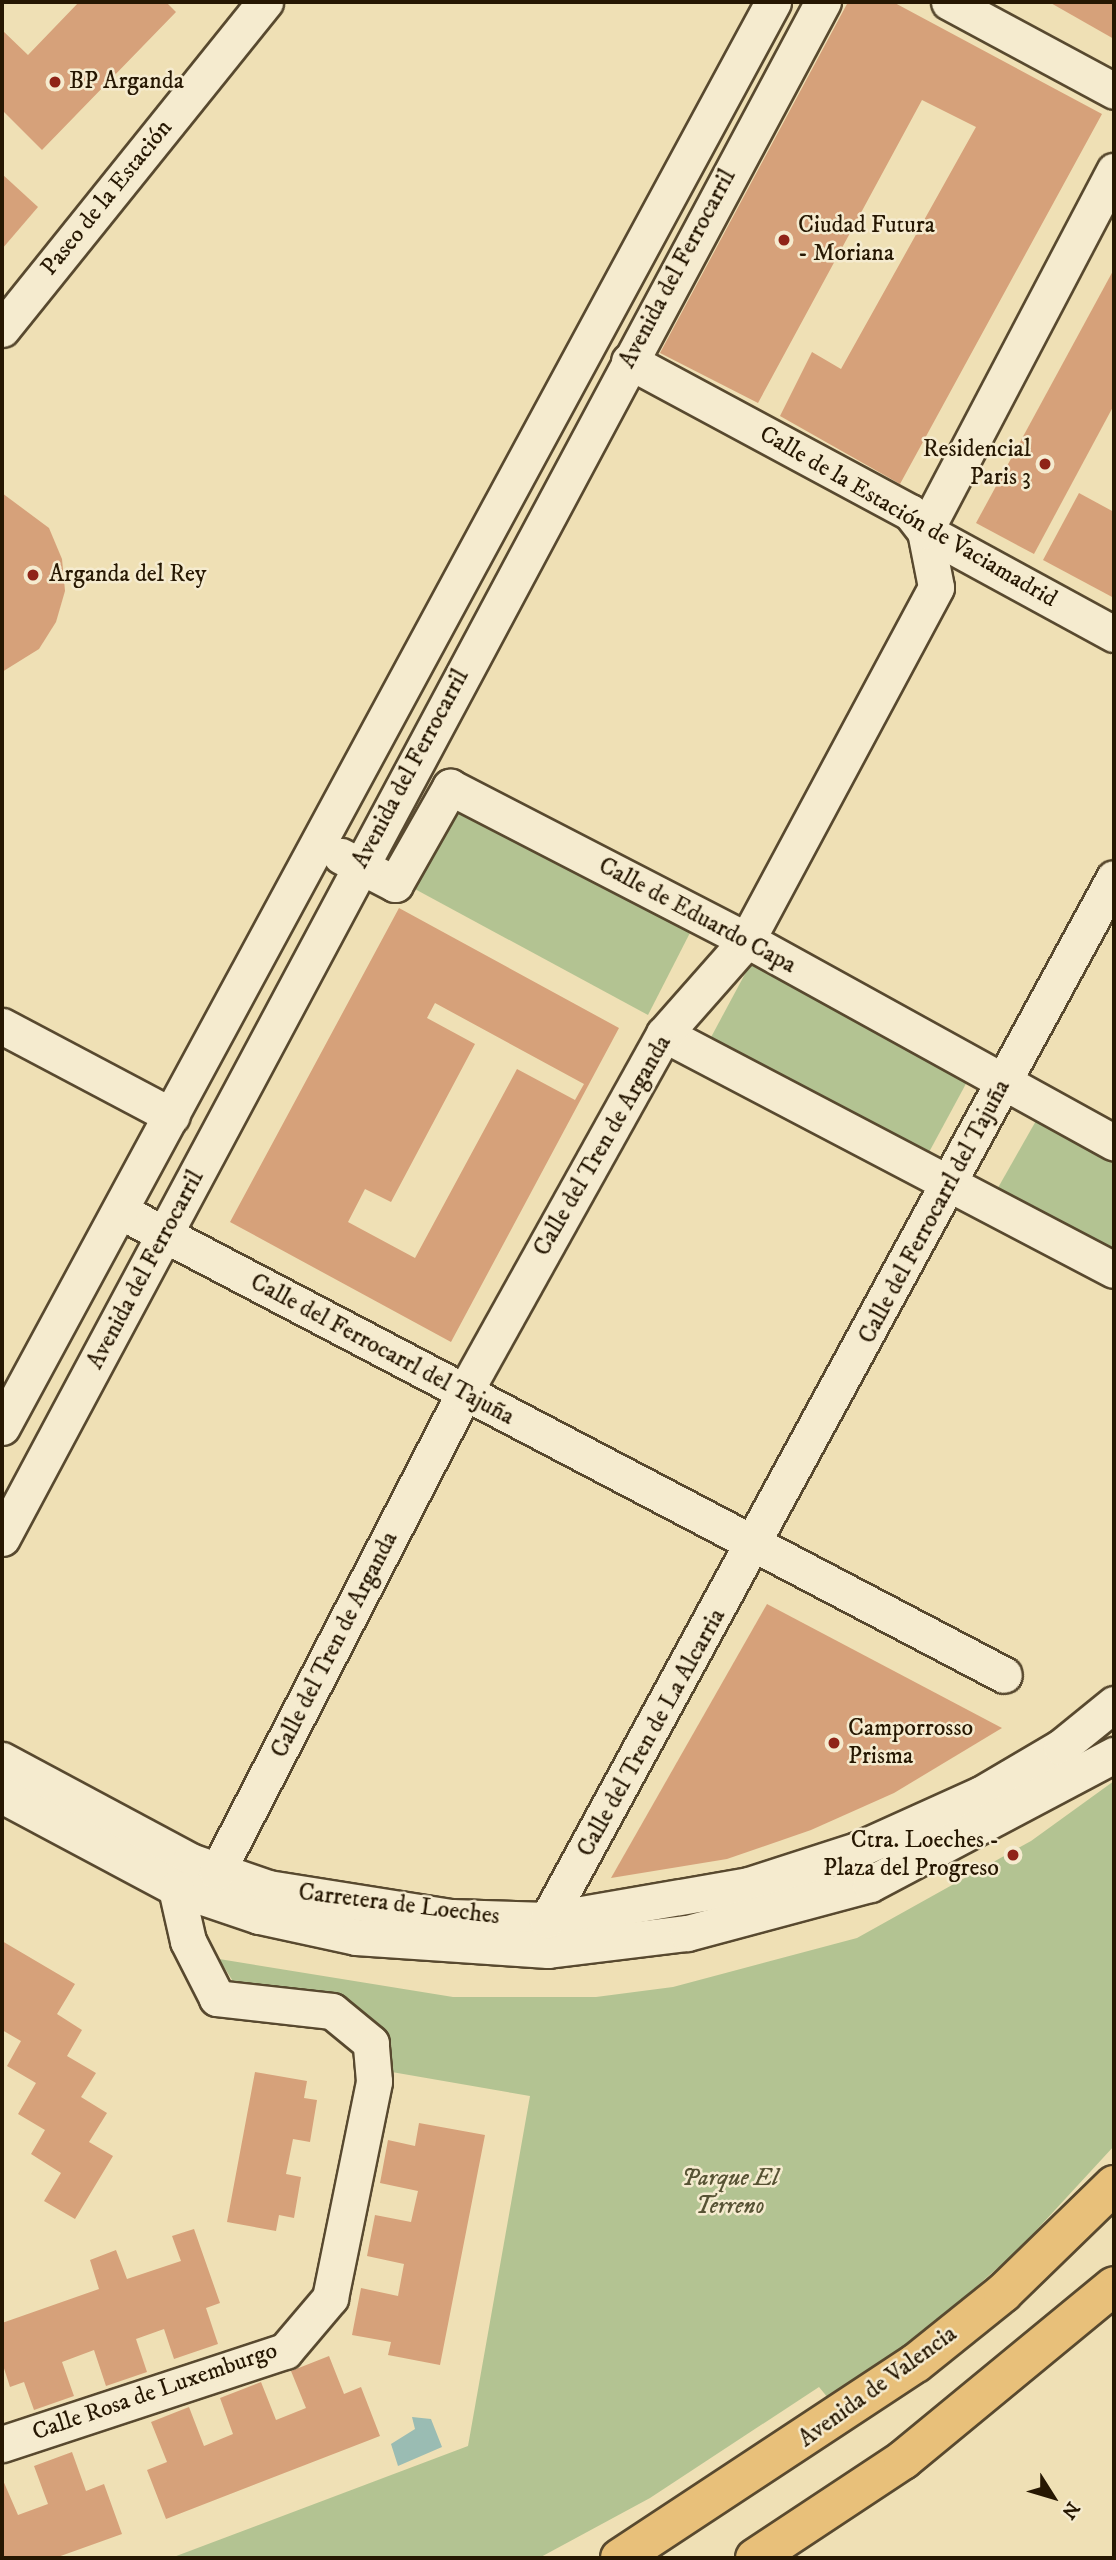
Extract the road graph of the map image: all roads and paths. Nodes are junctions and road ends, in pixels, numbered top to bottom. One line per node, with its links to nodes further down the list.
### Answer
1 (265, 2): 7 (street, Paseo de la Estación)
2 (773, 2): 11 (street, Avenida del Ferrocarril)
3 (823, 2): 8 (street, Avenida del Ferrocarril)
4 (949, 2): 5 (street)
5 (1103, 85)
6 (1114, 171): 9 (street)
7 (2, 329)
8 (629, 361): 9 (street, Calle de la Estación de Vaciamadrid); 12 (street, Avenida del Ferrocarril)
9 (925, 531): 10 (street, Calle de la Estación de Vaciamadrid); 14 (street, Calle del Tren de Arganda)
10 (1114, 634)
11 (320, 845): 12 (street, Calle de Eduardo Capa); 18 (street, Avenida del Ferrocarril)
12 (360, 866): 14 (street, Calle de Eduardo Capa); 22 (street, Avenida del Ferrocarril)
13 (1114, 878): 17 (street, Calle del Ferrocarrl del Tajuña)
14 (747, 940): 16 (street, Calle del Tren de Arganda); 17 (street, Calle de Eduardo Capa)
15 (2, 1026): 18 (street)
16 (664, 1034): 20 (street); 24 (street, Calle del Tren de Arganda)
17 (1002, 1087): 19 (street, Calle de Eduardo Capa); 20 (street, Calle del Ferrocarrl del Tajuña)
18 (172, 1116): 21 (street, Avenida del Ferrocarril)
19 (1114, 1143)
20 (951, 1183): 23 (street); 27 (street, Calle del Ferrocarrl del Tajuña)
21 (120, 1211): 22 (street, Calle del Ferrocarrl del Tajuña); 25 (street, Avenida del Ferrocarril)
22 (165, 1234): 24 (street, Calle del Ferrocarrl del Tajuña); 26 (street, Avenida del Ferrocarril)
23 (1114, 1270)
24 (463, 1395): 27 (street, Calle del Ferrocarrl del Tajuña); 33 (street, Calle del Tren de Arganda)
25 (2, 1427)
26 (2, 1538)
27 (763, 1550): 28 (street); 35 (street, Calle del Tren de La Alcarria)
28 (1004, 1675)
29 (1114, 1704): 35 (street, Carretera de Loeches)
30 (1114, 1755): 34 (street, Carretera de Loeches)
31 (2, 1759): 33 (street, Carretera de Loeches)
32 (2, 1795): 34 (street, Carretera de Loeches)
33 (218, 1872): 35 (street, Carretera de Loeches)
34 (176, 1888): 38 (street, Calle Rosa de Luxemburgo)
35 (547, 1920)
36 (1114, 2186): 39 (highway, Avenida de Valencia)
37 (1114, 2286): 40 (highway)
38 (2, 2444)
39 (620, 2558)
40 (755, 2558)

